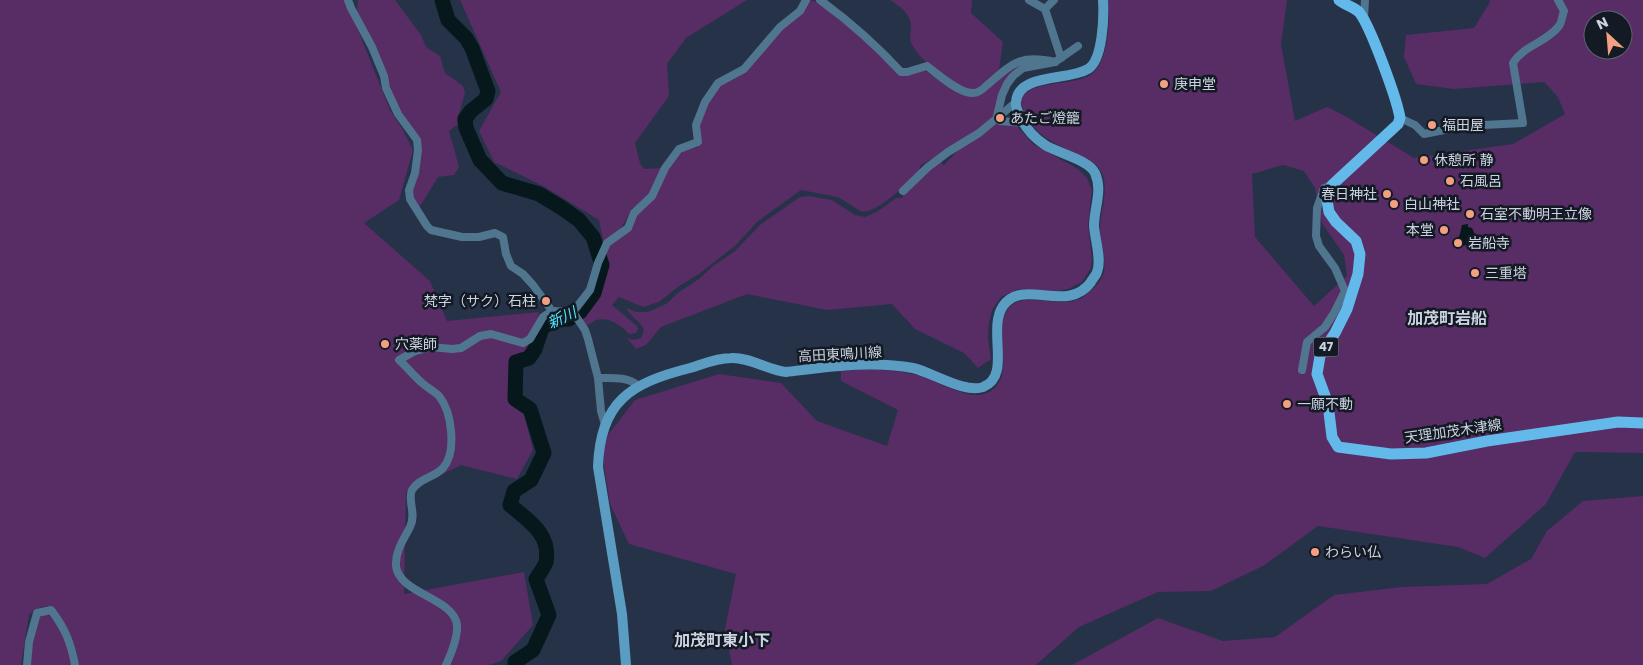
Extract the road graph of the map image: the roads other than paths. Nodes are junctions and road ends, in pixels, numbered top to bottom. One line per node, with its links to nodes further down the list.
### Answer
1 (348, 0): 20 (street)
2 (806, 0): 21 (street)
3 (820, 0): 13 (street)
4 (1029, 0): 10 (street)
5 (1054, 0): 10 (street)
6 (1102, 0): 14 (main road)
7 (1339, 0): 11 (main road)
8 (1365, 0): 11 (street)
9 (1558, 0): 16 (street)
10 (1045, 9): 13 (street)
11 (1364, 20): 16 (main road)
12 (1078, 46): 13 (street)
13 (1058, 60): 15 (street)
14 (1015, 103): 15 (street); 17 (main road, 高田東鳴川線)
15 (997, 116): 17 (street); 19 (street)
16 (1400, 118): 18 (main road)
17 (1024, 124): 24 (main road, 高田東鳴川線)
18 (1332, 185): 22 (street); 25 (main road, 天理加茂木津線 / 47)
19 (903, 191)
20 (552, 311): 21 (street); 29 (street)
21 (573, 312): 23 (street)
22 (1302, 370)
23 (598, 378): 24 (street); 26 (street)
24 (639, 386): 26 (main road, 高田東鳴川線)
25 (1643, 423)
26 (605, 425): 30 (main road, 高田東鳴川線)
27 (28, 665): 28 (street)
28 (75, 665)
29 (446, 665)
30 (626, 665)

